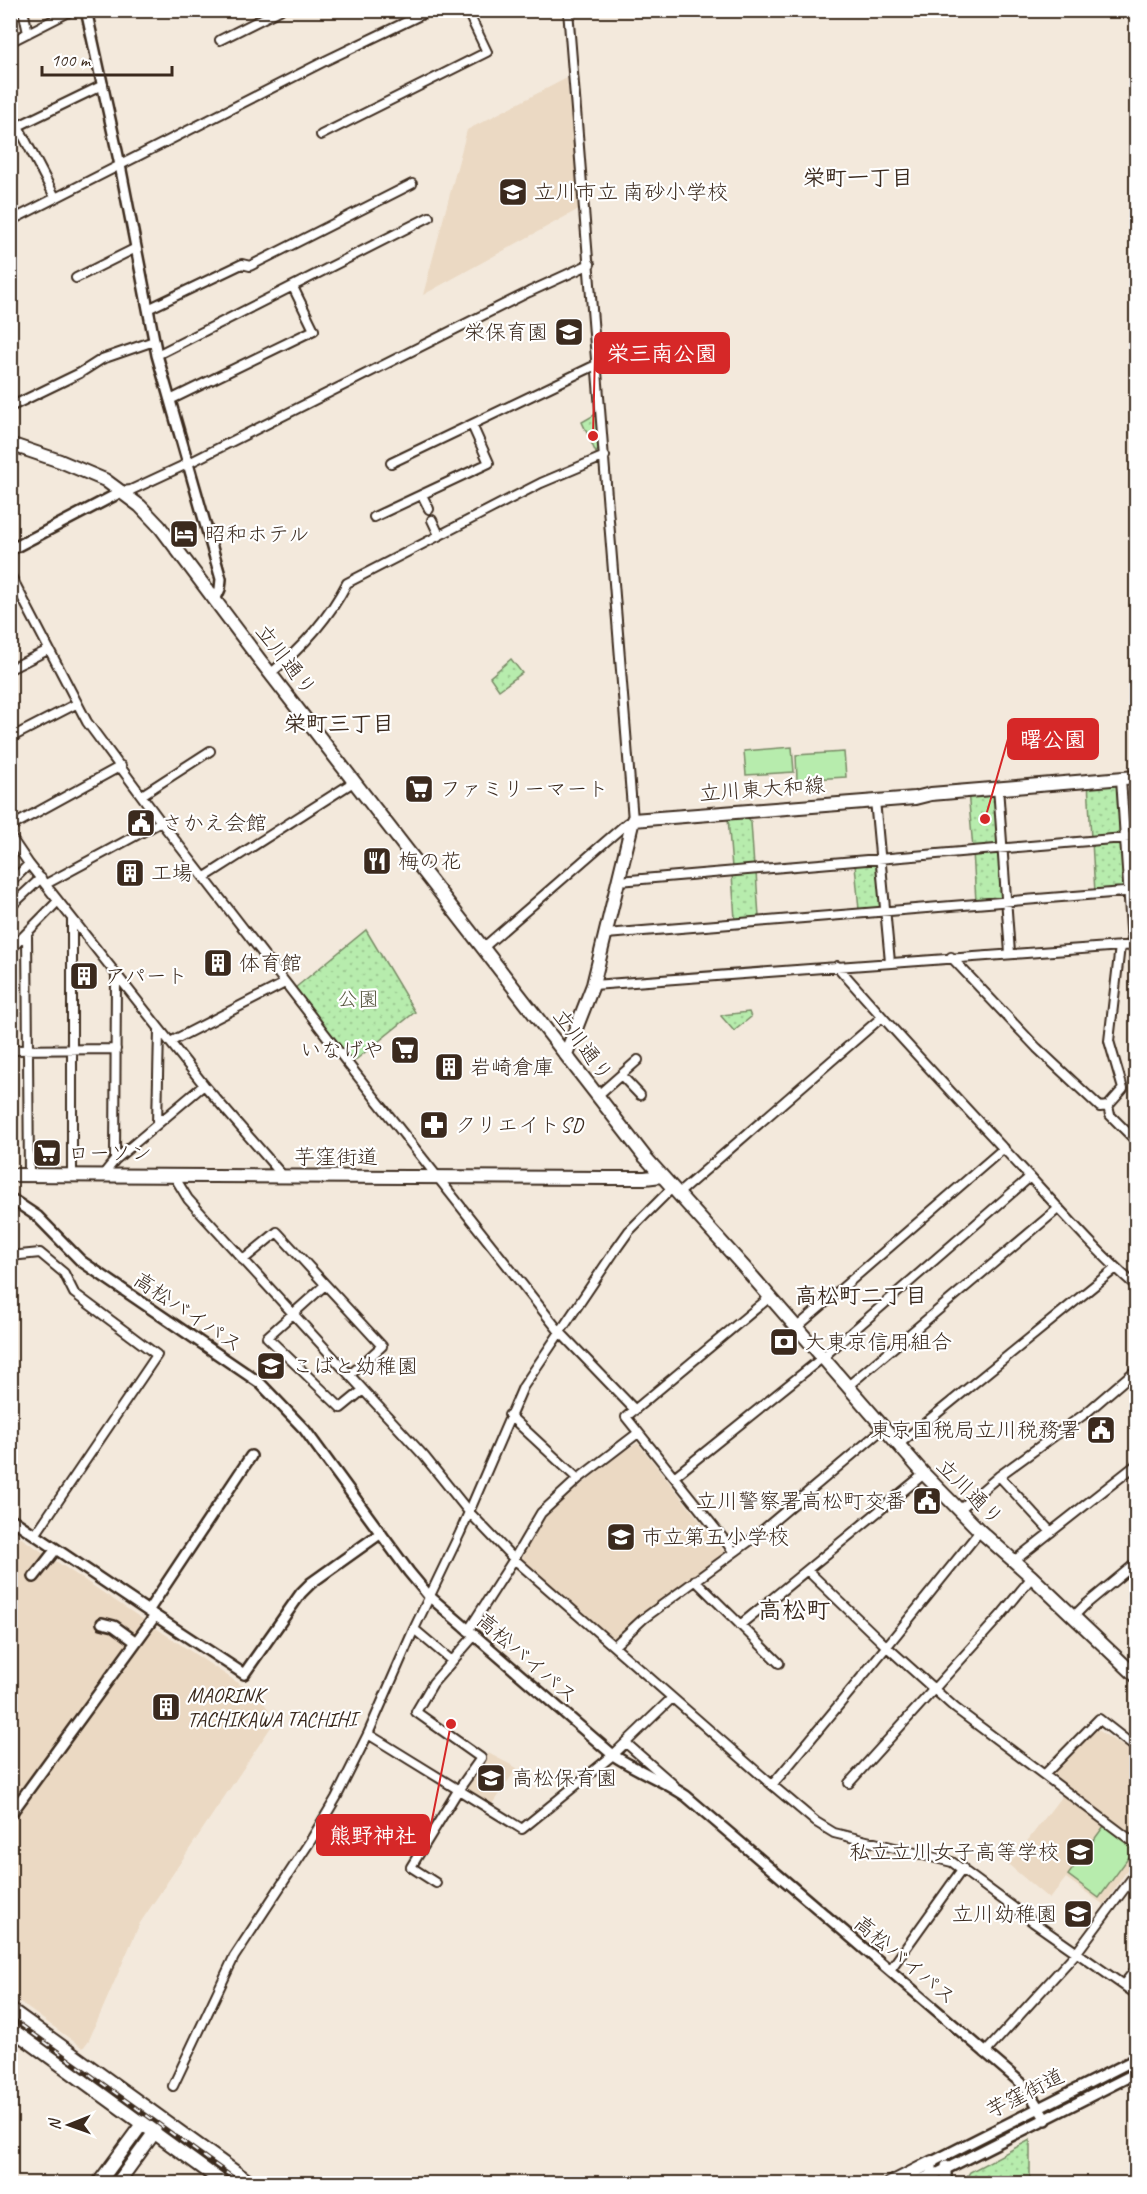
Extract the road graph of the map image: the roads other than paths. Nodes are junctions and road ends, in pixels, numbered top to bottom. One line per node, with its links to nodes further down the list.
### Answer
1 (23, 10): 8 (street)
2 (72, 10): 8 (street)
3 (86, 10): 11 (street)
4 (280, 10): 9 (street)
5 (431, 10): 14 (street)
6 (467, 10): 13 (street)
7 (568, 10): 20 (street)
8 (28, 33): 10 (street)
9 (220, 40)
10 (10, 42)
11 (103, 85): 12 (street); 14 (street)
12 (14, 128): 16 (street)
13 (321, 135)
14 (120, 165): 16 (street); 19 (street)
15 (412, 184): 23 (street)
16 (55, 197): 18 (street)
17 (429, 217): 22 (street)
18 (10, 221)
19 (136, 248): 21 (street); 23 (street)
20 (590, 264): 26 (street); 32 (street)
21 (76, 278)
22 (293, 287): 25 (street); 27 (street)
23 (148, 309): 24 (street)
24 (154, 341): 25 (street); 28 (street)
25 (157, 355): 27 (street)
26 (598, 364): 29 (street); 31 (street)
27 (170, 400): 32 (street)
28 (10, 407)
29 (472, 425): 33 (street); 35 (street)
30 (10, 444): 34 (main road, 立川通り)
31 (605, 456): 39 (street); 56 (street)
32 (189, 463): 34 (street); 42 (street)
33 (391, 463)
34 (123, 491): 40 (street); 42 (main road, 立川通り)
35 (422, 495): 36 (street); 37 (street)
36 (429, 509)
37 (374, 517)
38 (432, 520): 39 (street)
39 (439, 535): 45 (street)
40 (10, 550)
41 (10, 574): 43 (street)
42 (215, 600): 45 (main road, 立川通り)
43 (48, 650): 44 (street); 46 (street)
44 (10, 669)
45 (271, 673): 52 (main road, 立川通り)
46 (76, 704): 47 (street); 49 (street)
47 (10, 738)
48 (210, 752): 54 (street)
49 (121, 766): 54 (street); 58 (street)
50 (1137, 777): 51 (main road, 立川東大和線)
51 (1121, 778): 53 (main road, 立川東大和線); 60 (street)
52 (355, 781): 65 (street); 79 (main road, 立川通り)
53 (998, 787): 55 (main road, 立川東大和線); 62 (street)
54 (142, 795): 57 (street)
55 (876, 800): 56 (main road, 立川東大和線); 63 (street)
56 (633, 820): 67 (main road); 79 (street)
57 (161, 822): 65 (street); 66 (street)
58 (10, 827)
59 (10, 836): 64 (street)
60 (1125, 837): 61 (street); 62 (street); 69 (street)
61 (1137, 837)
62 (1002, 848): 63 (street); 71 (street)
63 (881, 860): 67 (street); 73 (street)
64 (29, 864): 66 (street); 68 (street)
65 (205, 877): 86 (street)
66 (43, 881): 70 (street); 72 (street)
67 (619, 881): 76 (main road)
68 (10, 883)
69 (1133, 891): 71 (street); 77 (street)
70 (58, 901): 74 (street); 75 (street)
71 (1006, 901): 73 (street); 81 (street)
72 (10, 907)
73 (886, 910): 76 (street); 83 (street)
74 (72, 920): 85 (street); 91 (street)
75 (27, 934): 80 (street); 94 (street)
76 (606, 934): 87 (main road)
77 (1134, 945): 78 (street)
78 (1120, 946): 81 (street); 101 (street)
79 (484, 947): 95 (main road, 立川通り)
80 (10, 951)
81 (1014, 953): 82 (street)
82 (951, 957): 83 (street); 101 (street)
83 (890, 962): 84 (street)
84 (837, 966): 87 (street); 88 (street)
85 (116, 976): 89 (street); 92 (street)
86 (285, 983): 90 (street); 114 (street)
87 (593, 985): 95 (main road)
88 (882, 1017): 104 (street); 115 (street)
89 (159, 1030): 90 (street); 102 (street)
90 (170, 1042): 98 (street)
91 (71, 1049): 92 (street); 94 (street); 108 (street)
92 (116, 1049): 105 (street)
93 (10, 1050): 94 (street)
94 (28, 1050): 107 (street)
95 (566, 1054): 100 (main road, 立川通り)
96 (638, 1060): 97 (street)
97 (621, 1075): 99 (street); 100 (street)
98 (204, 1085): 102 (street); 112 (street)
99 (640, 1095)
100 (597, 1096): 111 (main road, 立川通り)
101 (1108, 1106): 103 (street)
102 (157, 1124): 105 (street)
103 (1137, 1141)
104 (1004, 1148): 113 (street); 125 (street)
105 (115, 1160): 109 (street)
106 (10, 1175): 107 (main road, 芋窪街道)
107 (29, 1176): 108 (main road, 芋窪街道)
108 (72, 1176): 109 (main road, 芋窪街道)
109 (102, 1176): 110 (main road, 芋窪街道)
110 (174, 1176): 112 (main road, 芋窪街道); 119 (street)
111 (661, 1176): 114 (main road, 芋窪街道); 115 (main road, 立川通り)
112 (284, 1177): 114 (main road, 芋窪街道)
113 (1030, 1177): 117 (street); 127 (street)
114 (439, 1178): 126 (street)
115 (676, 1190): 123 (main road, 立川通り); 126 (street)
116 (10, 1198): 148 (street, 高松バイパス)
117 (1059, 1208): 120 (street); 130 (street)
118 (10, 1256): 149 (street)
119 (243, 1260): 121 (street); 124 (street)
120 (1116, 1268): 122 (street); 136 (street)
121 (326, 1285): 124 (street); 129 (street)
122 (1137, 1286)
123 (770, 1297): 125 (main road, 立川通り); 132 (street)
124 (292, 1313): 129 (street); 131 (street)
125 (796, 1328): 127 (main road, 立川通り)
126 (559, 1332): 132 (street); 133 (street)
127 (822, 1358): 130 (main road, 立川通り); 141 (street)
128 (1137, 1370): 140 (street)
129 (350, 1375): 131 (street)
130 (848, 1386): 134 (main road, 立川通り)
131 (363, 1390): 144 (street)
132 (635, 1410): 135 (street)
133 (509, 1416): 142 (street); 144 (street)
134 (884, 1428): 136 (main road, 立川通り); 151 (street)
135 (638, 1433): 141 (street); 142 (street)
136 (898, 1445): 139 (main road, 立川通り)
137 (251, 1456): 160 (street)
138 (1137, 1465): 147 (street)
139 (924, 1474): 143 (main road, 立川通り); 155 (street)
140 (999, 1476): 143 (street); 147 (street)
141 (674, 1477): 151 (street)
142 (578, 1479): 152 (street)
143 (959, 1510): 146 (main road, 立川通り)
144 (469, 1512): 152 (street); 159 (street)
145 (10, 1518): 149 (street)
146 (980, 1531): 153 (main road, 立川通り); 168 (street)
147 (1051, 1532): 153 (street)
148 (381, 1533): 159 (street, 高松バイパス); 160 (street)
149 (35, 1534): 150 (street)
150 (56, 1549): 156 (street); 160 (street)
151 (734, 1552): 158 (street)
152 (514, 1559): 165 (street); 167 (street)
153 (1014, 1561): 157 (main road, 立川通り)
154 (1137, 1563): 161 (street)
155 (807, 1570): 163 (street); 168 (street)
156 (34, 1577)
157 (1032, 1577): 161 (main road, 立川通り); 172 (street)
158 (695, 1580): 163 (street); 167 (street)
159 (429, 1596): 164 (street); 165 (street, 高松バイパス)
160 (151, 1613): 166 (street)
161 (1074, 1616): 171 (main road, 立川通り)
162 (102, 1623): 166 (street)
163 (740, 1624): 170 (street)
164 (414, 1629): 169 (street); 174 (street)
165 (471, 1634): 169 (street); 177 (street, 高松バイパス)
166 (136, 1642): 183 (street)
167 (614, 1646): 173 (street)
168 (886, 1646): 172 (street); 180 (street)
169 (452, 1661): 181 (street)
170 (779, 1663)
171 (1137, 1676)
172 (933, 1688): 178 (street); 179 (street)
173 (672, 1698): 175 (street); 180 (street)
174 (368, 1734): 181 (street); 198 (street)
175 (626, 1743): 177 (street); 182 (street)
176 (1137, 1748): 178 (street)
177 (614, 1755): 181 (street); 182 (street, 高松バイパス)
178 (1044, 1775): 184 (street)
179 (849, 1784)
180 (772, 1785): 185 (street)
181 (459, 1789): 187 (street)
182 (686, 1796): 190 (street, 高松バイパス)
183 (10, 1815)
184 (1137, 1844)
185 (963, 1868): 188 (street); 190 (street)
186 (1137, 1873): 188 (street)
187 (436, 1883)
188 (1077, 1952): 191 (street); 195 (street)
189 (1137, 1969): 191 (street)
190 (890, 1970): 195 (street, 高松バイパス)
191 (1124, 1984): 192 (street)
192 (1137, 1994)
193 (10, 2009): 200 (main road)
194 (10, 2028): 202 (main road)
195 (986, 2053): 199 (street, 高松バイパス)
196 (1137, 2059): 199 (street, 芋窪街道)
197 (1137, 2073): 201 (street, 芋窪街道)
198 (173, 2086)
199 (1039, 2108): 201 (street, 高松バイパス); 204 (street, 芋窪街道)
200 (158, 2115): 202 (main road); 203 (main road); 211 (main road)
201 (1046, 2120): 206 (street, 芋窪街道)
202 (142, 2124): 203 (main road); 208 (main road)
203 (154, 2133): 209 (main road); 210 (main road)
204 (945, 2155): 205 (street, 芋窪街道); 206 (street)
205 (932, 2162): 207 (street); 212 (main road)
206 (946, 2170): 207 (street, 芋窪街道); 214 (street)
207 (932, 2180): 213 (main road)
208 (98, 2184)
209 (117, 2184)
210 (225, 2184)
211 (252, 2184)
212 (889, 2184)
213 (915, 2184)
214 (946, 2184)

